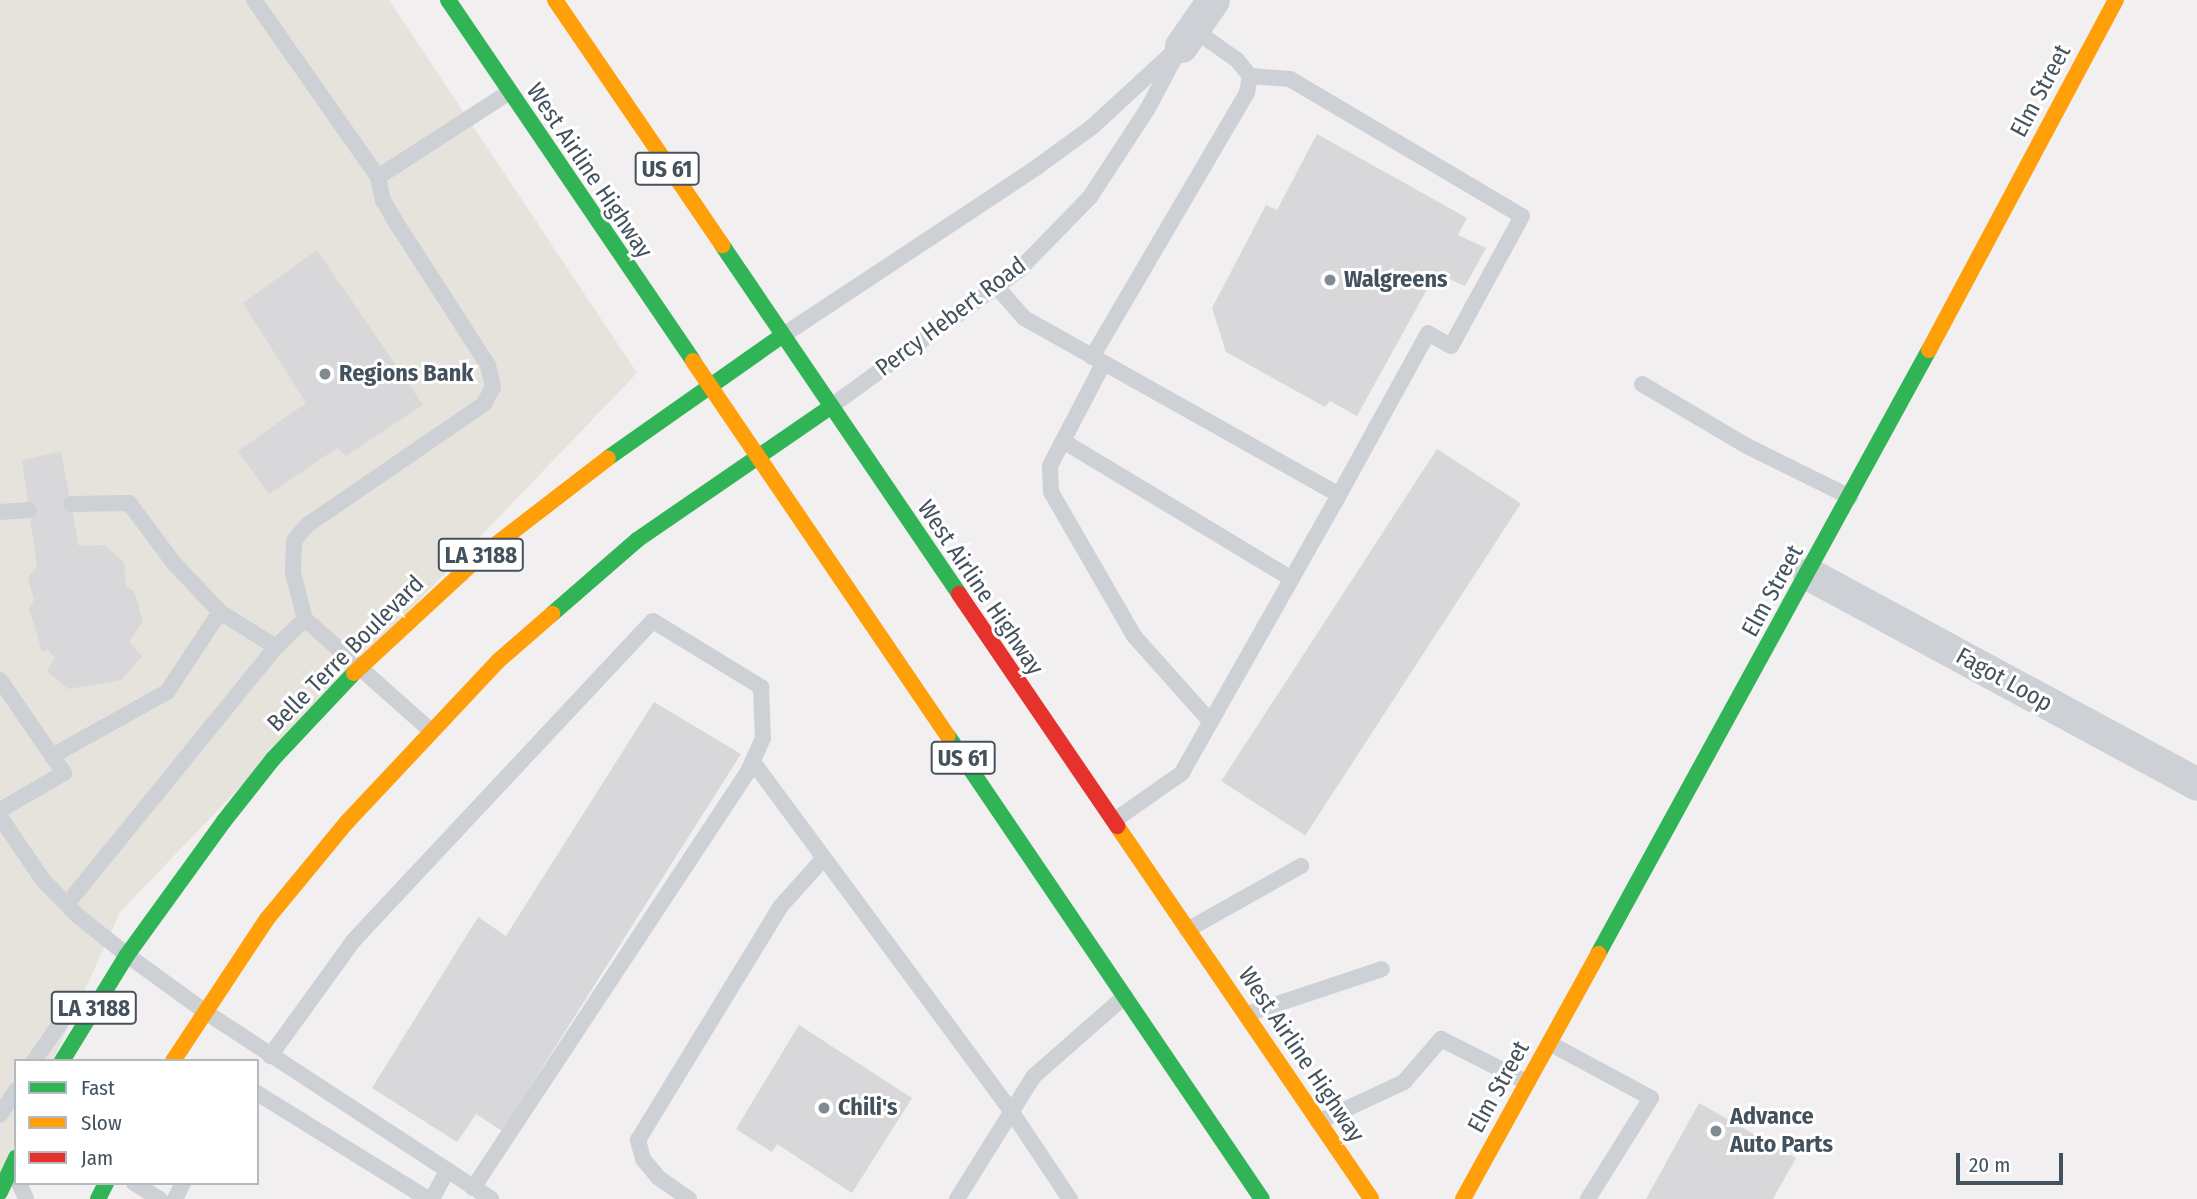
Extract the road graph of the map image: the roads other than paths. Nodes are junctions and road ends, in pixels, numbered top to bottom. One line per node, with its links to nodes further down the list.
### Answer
1 (254, 0): 9 (lane)
2 (448, 0): 8 (main road, West Airline Highway / US 61)
3 (555, 0): 11 (main road, West Airline Highway / US 61)
4 (1213, 0): 6 (street, Percy Hebert Road)
5 (2116, 0): 19 (main road, Elm Street)
6 (1187, 37): 7 (lane); 10 (lane, Percy Hebert Road); 11 (lane, Percy Hebert Road)
7 (1250, 76): 12 (lane); 18 (lane)
8 (508, 93): 9 (lane); 14 (main road, West Airline Highway / US 61)
9 (378, 177): 26 (lane)
10 (996, 286): 12 (lane); 15 (lane, Percy Hebert Road)
11 (780, 337): 14 (main road, Belle Terre Boulevard / LA 3188); 15 (main road, West Airline Highway / US 61)
12 (1097, 360): 16 (lane); 18 (lane)
13 (1642, 384): 19 (lane)
14 (709, 388): 17 (main road, West Airline Highway / US 61); 28 (main road, Belle Terre Boulevard / LA 3188)
15 (829, 408): 17 (main road); 37 (main road, West Airline Highway / US 61)
16 (1063, 441): 24 (lane); 30 (lane)
17 (758, 458): 31 (main road); 44 (main road, West Airline Highway / US 61)
18 (1339, 495): 24 (lane)
19 (1850, 497): 23 (main road, Elm Street)
20 (71, 503): 25 (lane)
21 (29, 510): 22 (lane)
22 (0, 512)
23 (1809, 574): 34 (street, Fagot Loop); 48 (main road, Elm Street)
24 (1292, 579): 30 (lane)
25 (220, 612): 27 (lane); 32 (lane)
26 (305, 619): 27 (lane); 28 (lane)
27 (276, 647): 40 (lane)
28 (359, 668): 31 (lane); 42 (main road, Belle Terre Boulevard / LA 3188)
29 (0, 680): 32 (lane)
30 (1211, 722): 37 (lane)
31 (431, 731): 46 (main road)
32 (52, 756): 35 (lane)
33 (753, 762): 38 (lane); 49 (lane); 62 (lane)
34 (2196, 782)
35 (0, 810)
36 (0, 817): 40 (lane)
37 (1115, 820): 41 (main road, West Airline Highway / US 61)
38 (823, 859): 56 (lane); 67 (lane)
39 (1301, 866): 41 (lane)
40 (66, 904): 42 (lane)
41 (1187, 929): 47 (main road, West Airline Highway / US 61)
42 (127, 955): 45 (main road, Belle Terre Boulevard / LA 3188); 46 (lane)
43 (1382, 969): 47 (lane)
44 (1125, 996): 56 (lane); 70 (main road, West Airline Highway / US 61)
45 (92, 1011): 50 (lane); 51 (main road, Belle Terre Boulevard / LA 3188)
46 (204, 1011): 49 (lane); 52 (main road)
47 (1247, 1014): 58 (main road, West Airline Highway / US 61)
48 (1549, 1043): 53 (main road, Elm Street); 73 (lane)
49 (270, 1056): 60 (lane)
50 (35, 1059)
51 (63, 1059)
52 (174, 1059)
53 (1528, 1083): 58 (lane); 72 (main road, Elm Street)
54 (14, 1093): 57 (lane)
55 (259, 1094): 65 (lane)
56 (1009, 1108): 68 (lane); 69 (lane)
57 (0, 1115)
58 (1318, 1122): 71 (main road, West Airline Highway / US 61)
59 (11, 1165): 63 (main road)
60 (447, 1171): 62 (lane); 65 (lane)
61 (137, 1185): 64 (lane)
62 (473, 1188): 66 (lane)
63 (0, 1192)
64 (160, 1199)
65 (430, 1199)
66 (491, 1199)
67 (689, 1199)
68 (957, 1199)
69 (1070, 1199)
70 (1262, 1199)
71 (1371, 1199)
72 (1463, 1199)
73 (1588, 1199)

